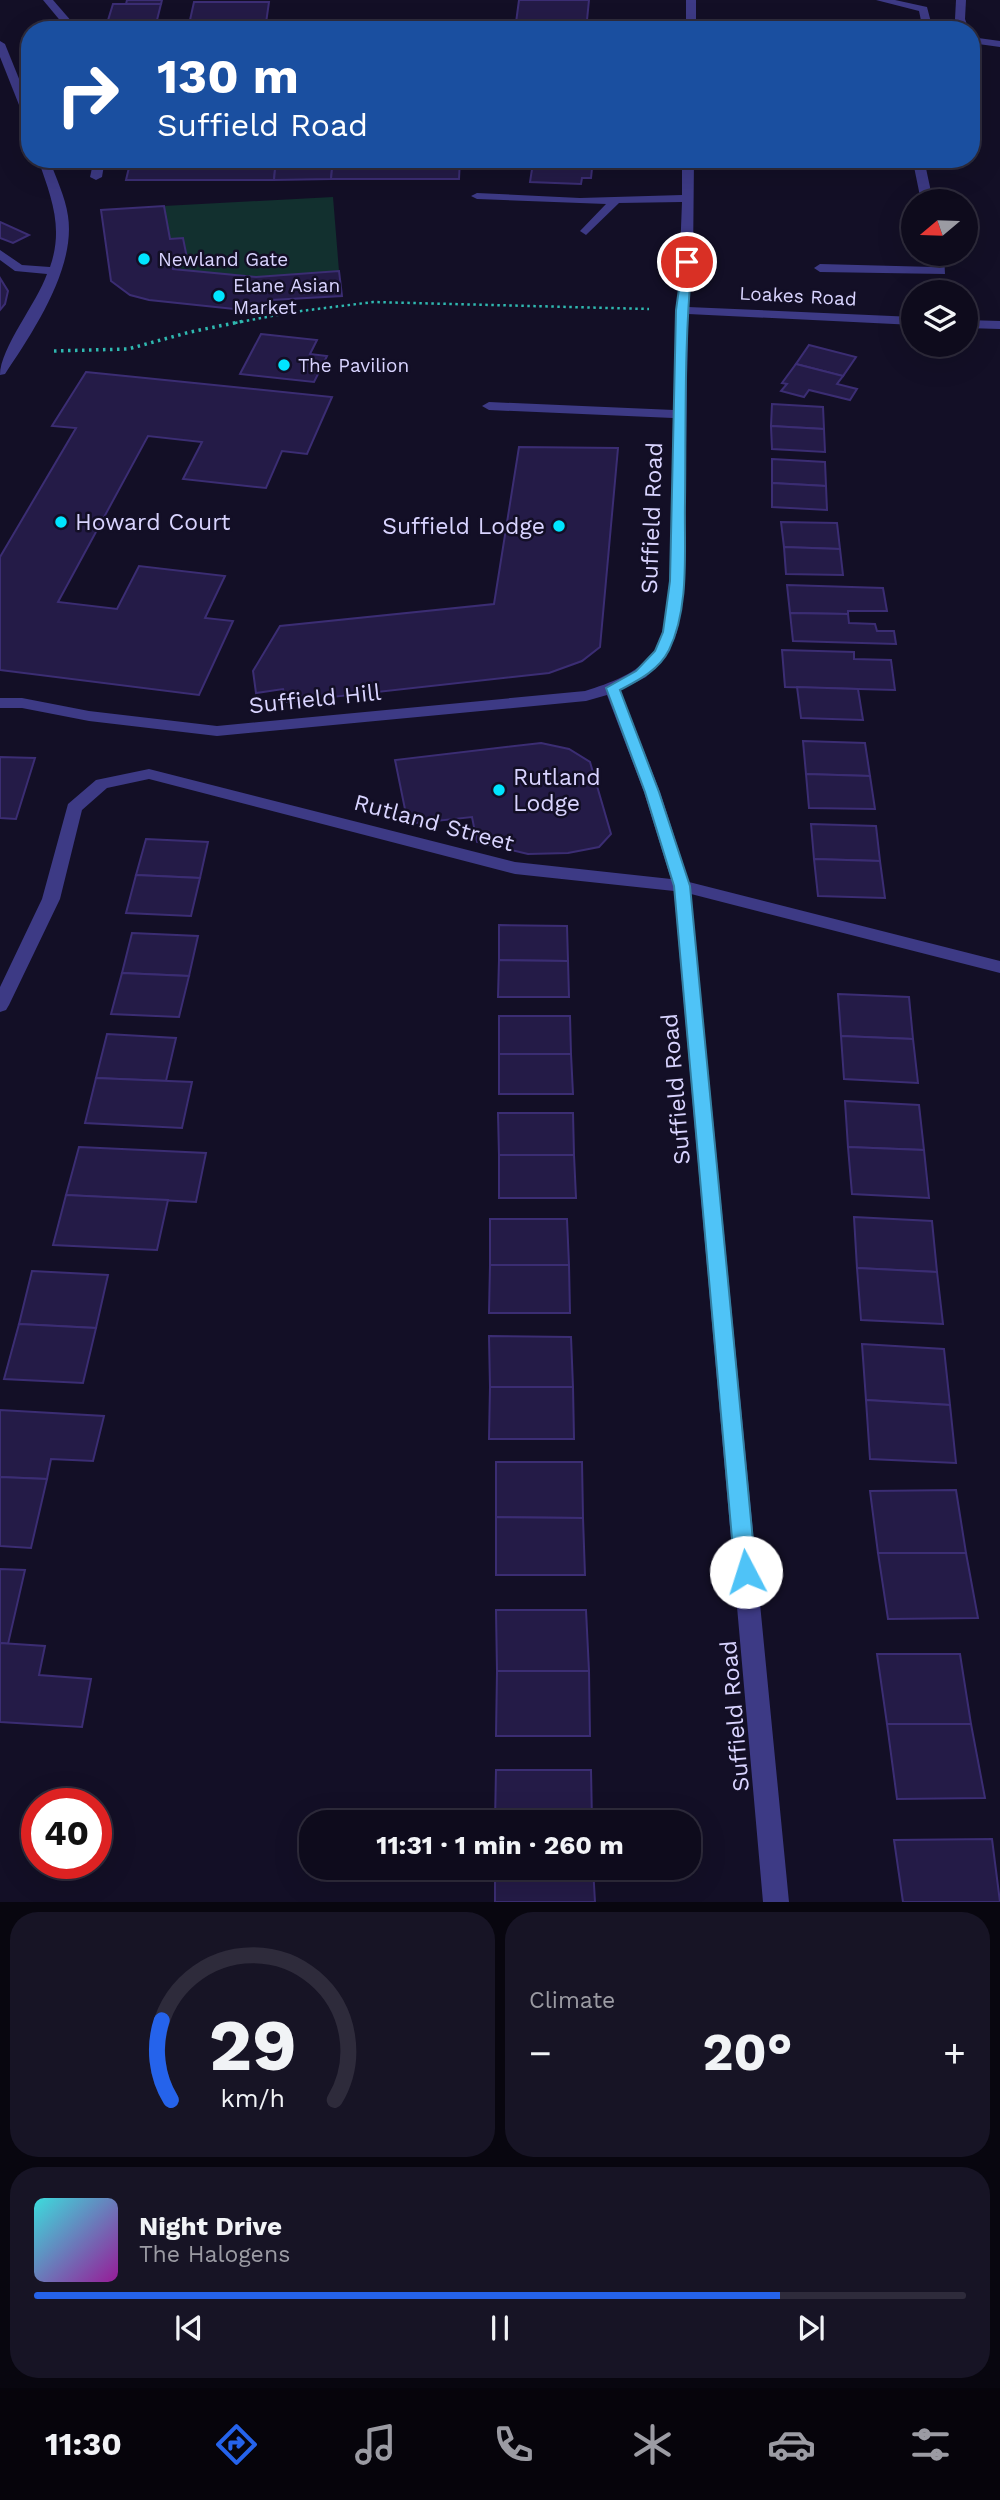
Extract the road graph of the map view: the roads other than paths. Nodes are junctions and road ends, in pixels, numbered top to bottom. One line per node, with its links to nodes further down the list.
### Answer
1 (48, 0): 5 (street)
2 (691, 0): 6 (street)
3 (881, 0): 7 (street)
4 (961, 0): 8 (street)
5 (66, 21)
6 (691, 21)
7 (926, 21)
8 (961, 21)
9 (980, 41): 10 (street)
10 (1000, 44)
11 (1, 48): 12 (street)
12 (21, 93)
13 (46, 168): 26 (street)
14 (98, 168): 17 (street)
15 (688, 168): 20 (street, Suffield Road)
16 (922, 168): 18 (street)
17 (96, 177)
18 (925, 189)
19 (477, 196): 21 (street)
20 (686, 198): 21 (street); 27 (street, Suffield Road)
21 (616, 200): 22 (street)
22 (586, 231)
23 (0, 254): 26 (street)
24 (940, 266): 25 (street)
25 (820, 268)
26 (56, 271): 31 (street)
27 (681, 310): 28 (street, Loakes Road); 33 (street, Suffield Road)
28 (901, 320)
29 (978, 324): 30 (street)
30 (1000, 325)
31 (0, 371)
32 (489, 406): 33 (street)
33 (680, 414): 34 (street, Suffield Road)
34 (612, 688): 35 (street, Suffield Hill); 36 (street, Suffield Road)
35 (0, 704)
36 (682, 886): 37 (street, Rutland Street); 38 (street, Rutland Street); 39 (street, Suffield Road)
37 (1000, 967)
38 (0, 1005)
39 (776, 1902)

